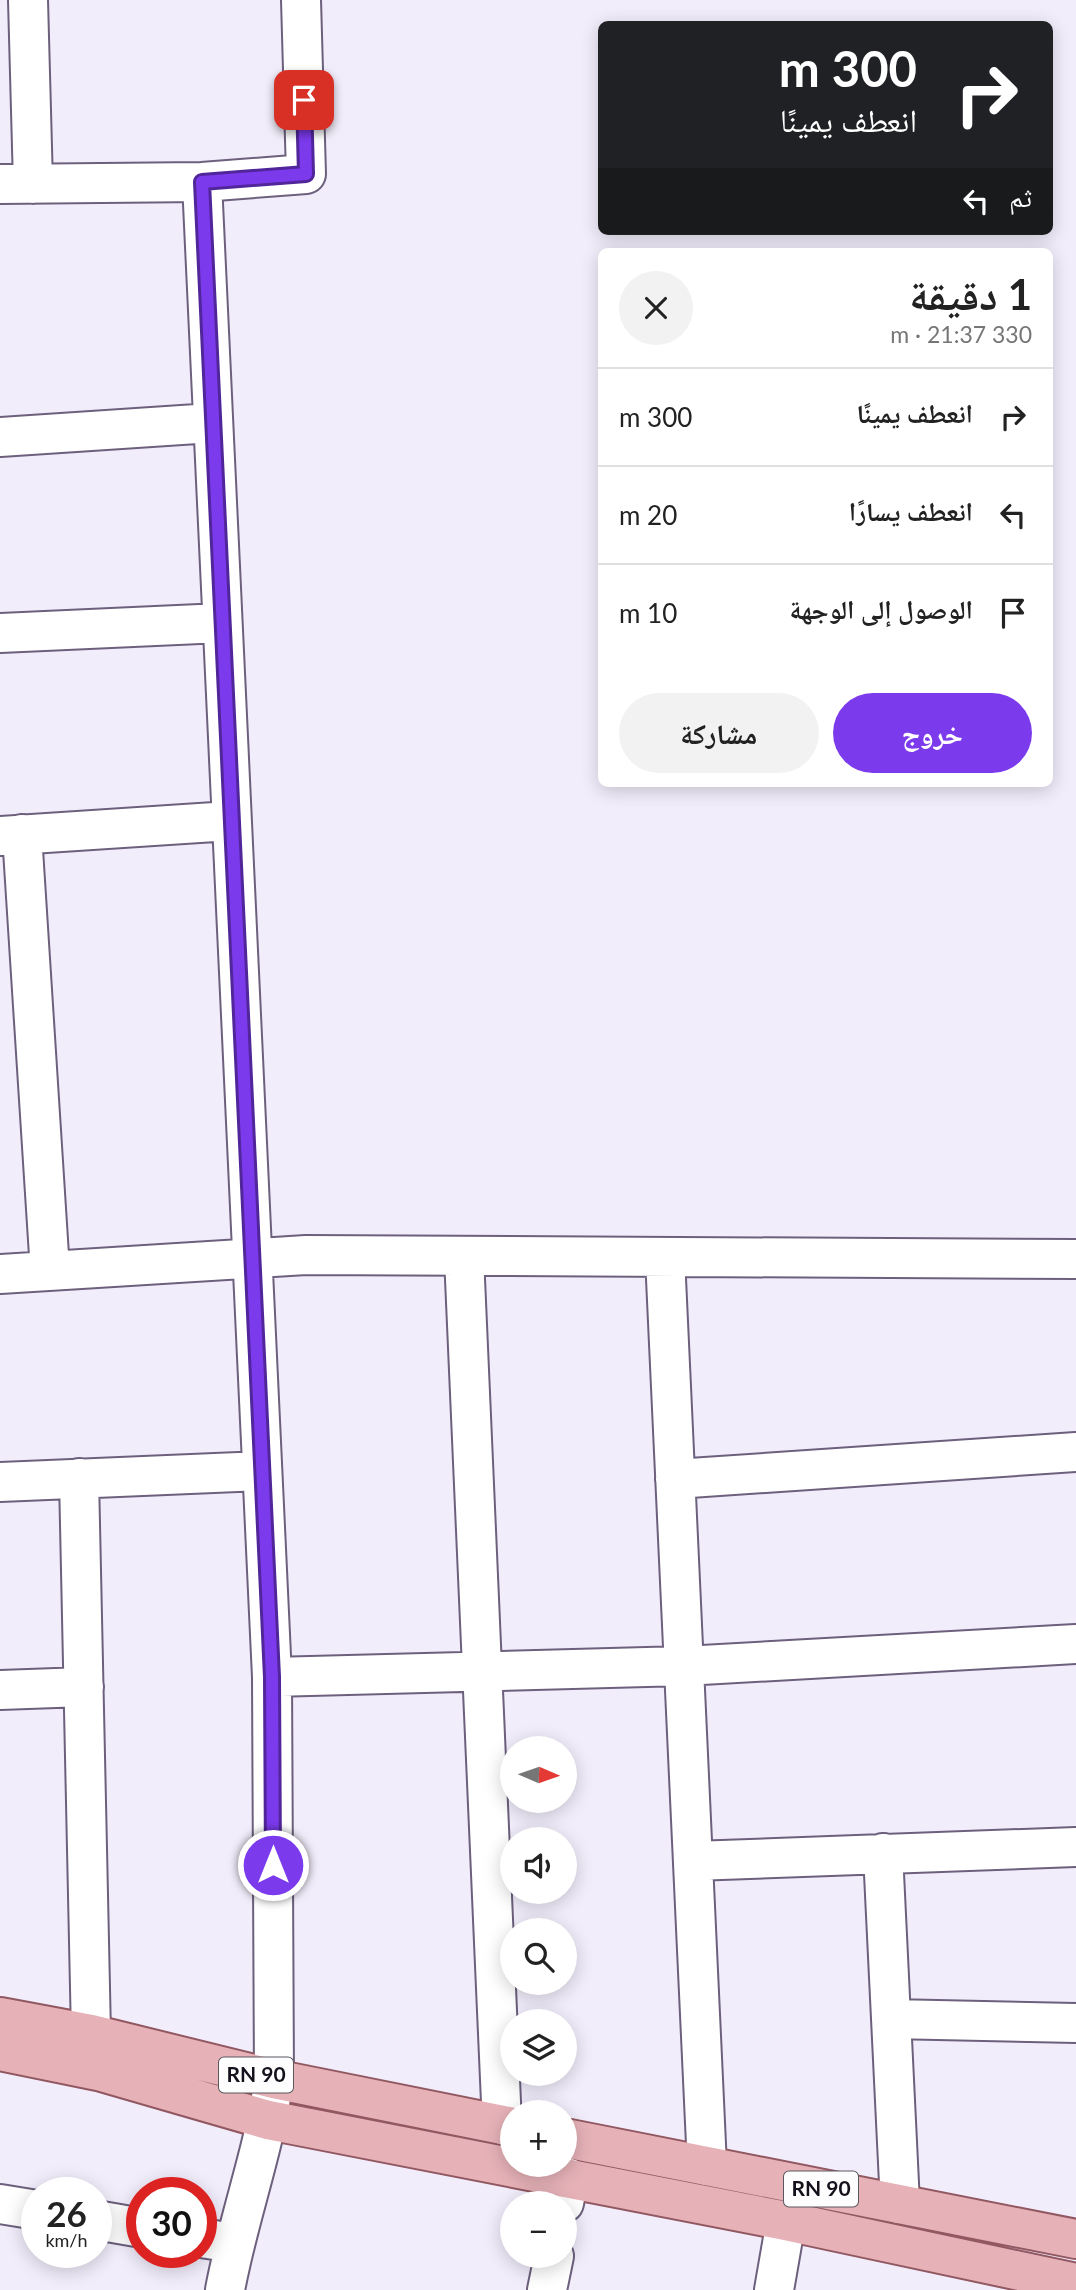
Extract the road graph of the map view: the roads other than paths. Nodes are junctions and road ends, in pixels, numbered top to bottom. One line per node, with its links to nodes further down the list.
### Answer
1 (28, 0): 4 (street)
2 (301, 0): 3 (street)
3 (202, 182): 4 (street); 5 (street)
4 (16, 184)
5 (212, 423): 6 (street); 7 (street)
6 (0, 437)
7 (222, 623): 8 (street); 9 (street)
8 (0, 633)
9 (230, 821): 10 (street); 13 (street)
10 (11, 835): 15 (street)
11 (464, 1256): 12 (street); 13 (street); 24 (street)
12 (665, 1257): 14 (street); 20 (street)
13 (251, 1259): 15 (street); 18 (street)
14 (1076, 1259)
15 (50, 1271): 16 (street)
16 (0, 1274)
17 (1076, 1452): 20 (street)
18 (261, 1471): 19 (street); 25 (street)
19 (79, 1478): 21 (street); 26 (street)
20 (675, 1479): 23 (street)
21 (0, 1482)
22 (1076, 1644): 23 (street)
23 (684, 1667): 24 (street); 30 (street)
24 (481, 1671): 25 (street); 37 (street)
25 (272, 1677): 36 (street)
26 (84, 1687): 27 (street); 34 (street)
27 (0, 1690)
28 (1076, 1847): 29 (street)
29 (883, 1853): 30 (street); 32 (street)
30 (693, 1861): 41 (street)
31 (0, 2017): 34 (main road, RN 90)
32 (891, 2019): 33 (street); 45 (street)
33 (1076, 2023)
34 (91, 2034): 36 (main road, RN 90)
35 (0, 2051): 38 (main road, RN 90)
36 (274, 2079): 38 (street); 39 (main road, RN 90)
37 (506, 2100)
38 (268, 2120): 42 (main road, RN 90); 49 (street)
39 (500, 2124)
40 (577, 2140): 41 (main road, RN 90)
41 (707, 2166): 45 (main road, RN 90)
42 (566, 2191)
43 (577, 2192): 47 (main road, RN 90)
44 (0, 2204): 46 (street)
45 (900, 2204): 48 (main road, RN 90)
46 (21, 2207)
47 (786, 2221): 51 (main road, RN 90); 54 (street)
48 (1076, 2239)
49 (217, 2240): 52 (street)
50 (552, 2268): 53 (street)
51 (1076, 2283)
52 (225, 2290)
53 (547, 2290)
54 (774, 2290)

